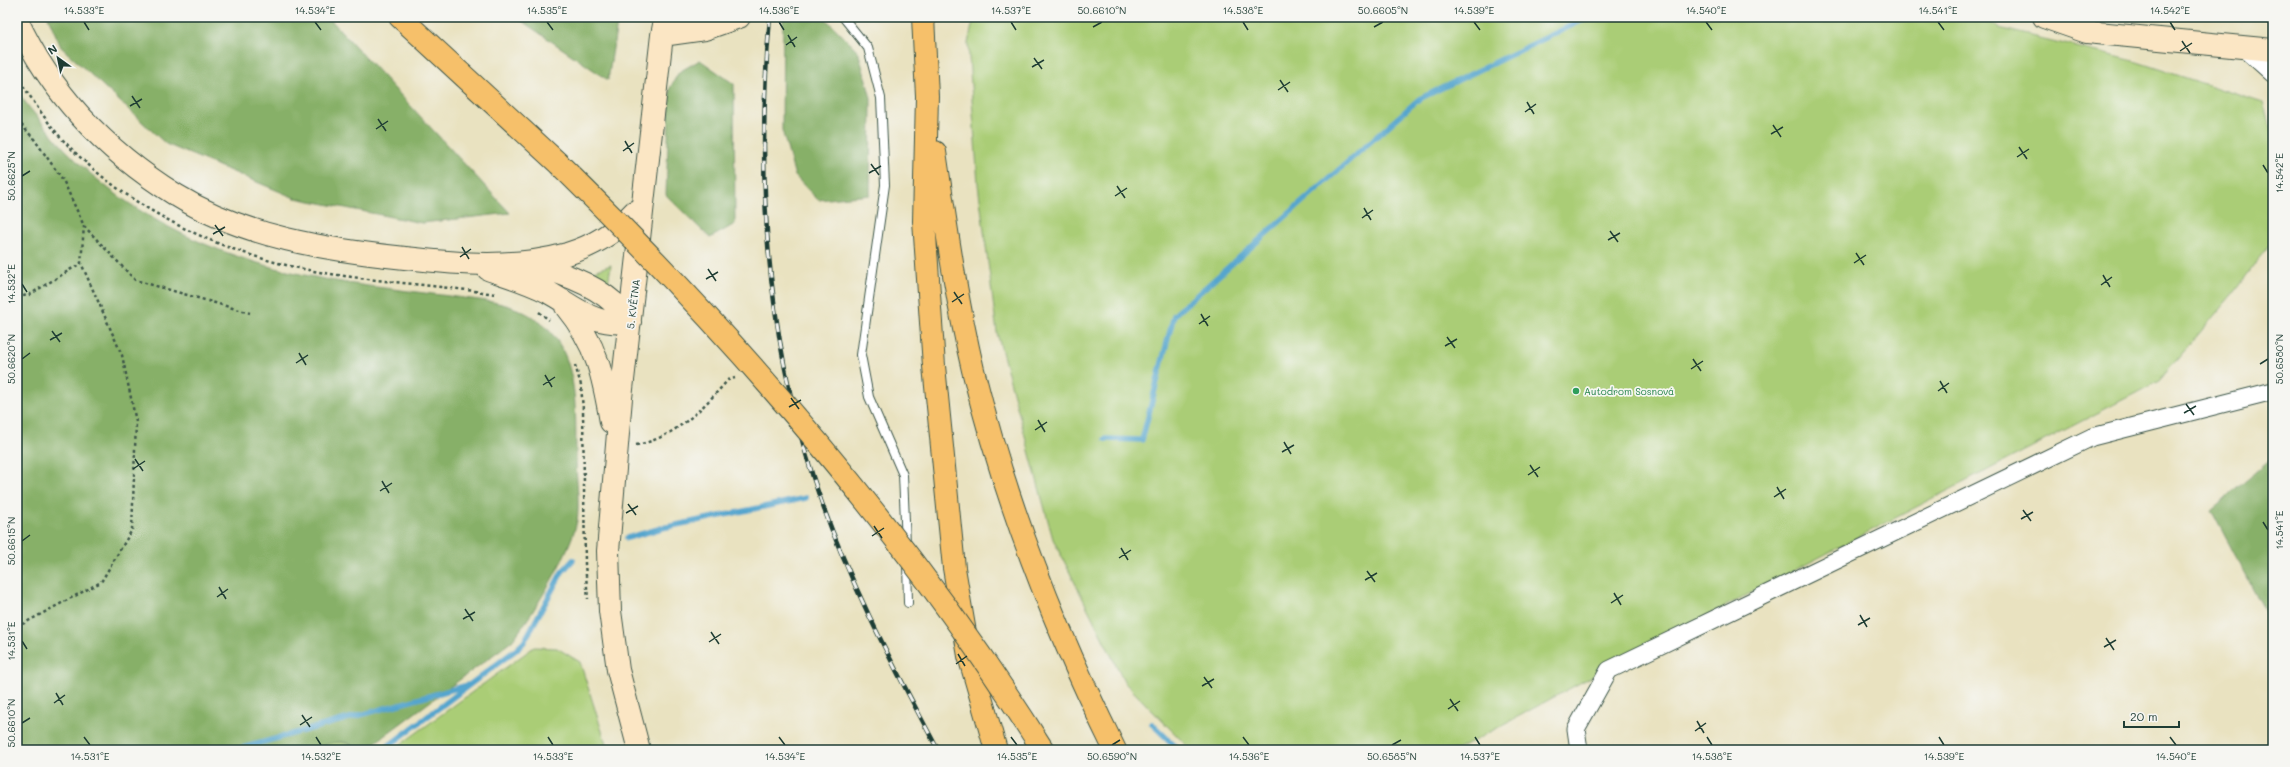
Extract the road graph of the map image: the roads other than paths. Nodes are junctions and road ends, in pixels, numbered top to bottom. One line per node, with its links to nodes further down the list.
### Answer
1 (400, 17): 22 (main road, bridge)
2 (739, 17): 7 (street)
3 (843, 17): 19 (lane)
4 (923, 17): 11 (main road)
5 (2044, 17): 8 (street)
6 (17, 20): 14 (street)
7 (666, 23): 12 (street, 5. KVĚTNA)
8 (2243, 47): 9 (street); 10 (street)
9 (2273, 50)
10 (2273, 74)
11 (927, 96): 21 (main road); 23 (main road)
12 (645, 199): 13 (street); 16 (street, 5. KVĚTNA)
13 (516, 263): 14 (street); 16 (street)
14 (473, 265): 15 (street)
15 (560, 300): 16 (street); 18 (street)
16 (630, 322): 18 (street, 5. KVĚTNA)
17 (2273, 391): 24 (street)
18 (616, 449): 20 (street, 5. KVĚTNA)
19 (908, 603)
20 (639, 750)
21 (996, 750)
22 (1043, 750)
23 (1115, 750)
24 (1579, 750)

